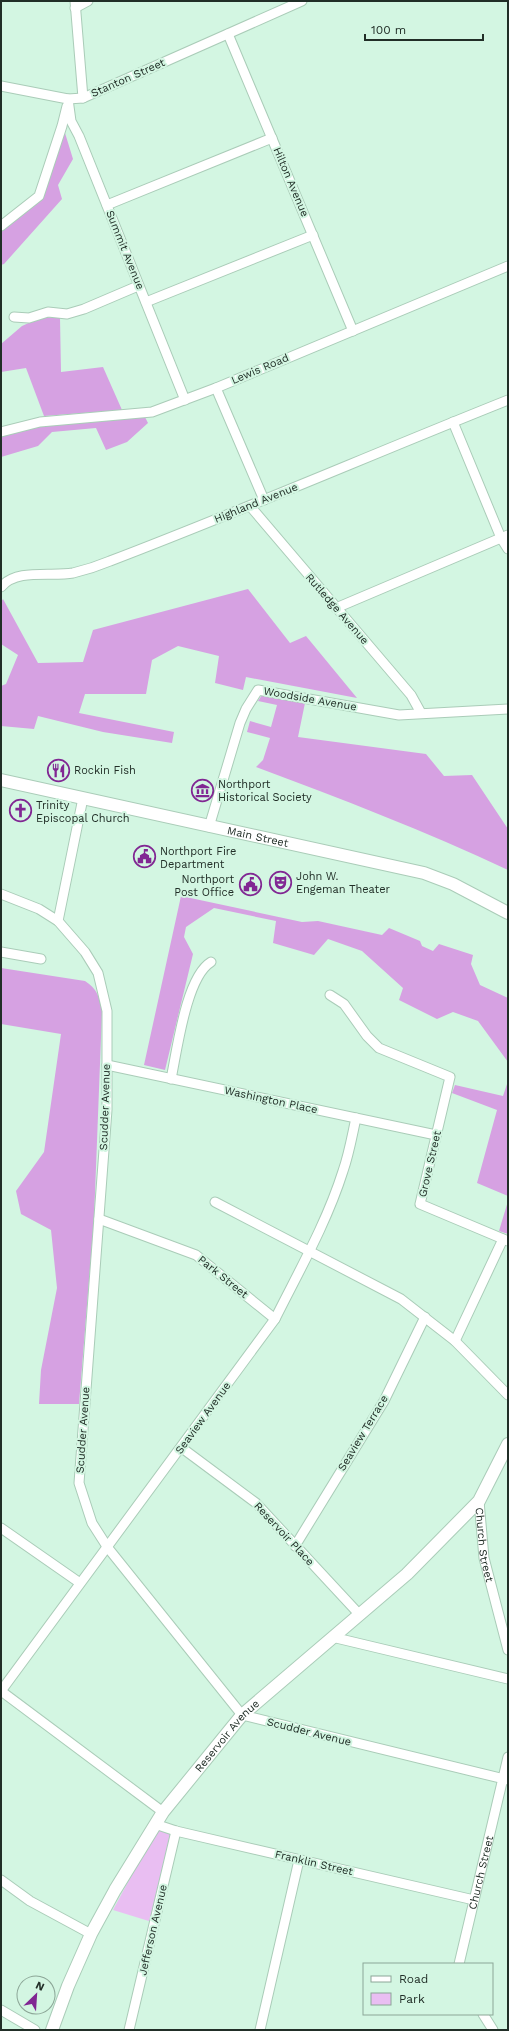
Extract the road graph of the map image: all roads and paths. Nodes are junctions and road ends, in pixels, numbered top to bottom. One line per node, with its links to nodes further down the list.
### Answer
1 (88, 1): 3 (street)
2 (302, 1): 4 (street, Stanton Street)
3 (75, 4): 7 (street)
4 (228, 34): 7 (street, Stanton Street); 8 (street, Hilton Avenue)
5 (1, 86): 6 (street, Stanton Street)
6 (68, 98): 7 (street, Stanton Street); 9 (street, Summit Avenue); 10 (street)
7 (83, 98)
8 (272, 138): 9 (street); 11 (street, Hilton Avenue)
9 (107, 205): 13 (street, Summit Avenue)
10 (1, 226)
11 (314, 235): 14 (street); 16 (street, Hilton Avenue)
12 (508, 266): 16 (street, Lewis Road)
13 (138, 286): 14 (street, Summit Avenue); 15 (street)
14 (146, 302): 18 (street, Summit Avenue)
15 (14, 317)
16 (353, 330): 17 (street, Lewis Road)
17 (216, 388): 18 (street, Lewis Road); 22 (street)
18 (185, 400): 21 (street, Lewis Road)
19 (508, 400): 20 (street, Highland Avenue)
20 (453, 422): 22 (street, Highland Avenue); 24 (street)
21 (1, 432)
22 (264, 500): 23 (street, Highland Avenue)
23 (250, 506): 26 (street, Highland Avenue); 27 (street, Rutledge Avenue)
24 (505, 536): 25 (street); 27 (street)
25 (508, 550)
26 (1, 587)
27 (336, 608): 29 (street, Rutledge Avenue)
28 (508, 709): 29 (street, Woodside Avenue)
29 (421, 714): 32 (street, Woodside Avenue)
30 (1, 780): 31 (main road, Main Street)
31 (83, 798): 32 (main road, Main Street); 35 (street)
32 (209, 827): 34 (main road, Main Street)
33 (1, 894): 35 (street, Scudder Avenue)
34 (508, 913)
35 (58, 921): 40 (street, Scudder Avenue)
36 (1, 952): 37 (street)
37 (41, 959)
38 (212, 962): 41 (street)
39 (330, 995): 43 (street, Grove Street)
40 (107, 1065): 41 (street, Washington Place); 45 (street, Scudder Avenue)
41 (171, 1080): 42 (street, Washington Place)
42 (356, 1118): 43 (street, Washington Place); 47 (street, Seaview Avenue)
43 (436, 1135): 46 (street, Grove Street)
44 (215, 1202): 47 (street)
45 (99, 1219): 49 (street, Park Street); 57 (street, Scudder Avenue)
46 (506, 1240): 50 (street)
47 (309, 1250): 48 (street); 49 (street, Seaview Avenue)
48 (425, 1317): 50 (street); 56 (street, Seaview Terrace)
49 (275, 1319): 53 (street, Seaview Avenue)
50 (455, 1341): 51 (street)
51 (508, 1395)
52 (508, 1444): 54 (main road, Church Street)
53 (182, 1448): 56 (street, Reservoir Place); 57 (street, Seaview Avenue)
54 (478, 1501): 59 (main road, Reservoir Avenue); 61 (street, Church Street)
55 (1, 1528): 58 (street)
56 (295, 1546): 59 (street, Reservoir Place)
57 (108, 1548): 58 (street, Seaview Avenue); 64 (street, Scudder Avenue)
58 (80, 1583): 63 (street, Seaview Avenue)
59 (359, 1614): 60 (main road, Reservoir Avenue)
60 (332, 1637): 62 (street); 64 (main road, Reservoir Avenue)
61 (508, 1650)
62 (508, 1680)
63 (1, 1691): 67 (street)
64 (242, 1715): 66 (street, Scudder Avenue); 67 (main road, Reservoir Avenue)
65 (508, 1758): 66 (street, Church Street)
66 (506, 1779): 72 (street, Church Street)
67 (163, 1812): 68 (main road, Reservoir Avenue)
68 (155, 1824): 69 (street, Franklin Street); 73 (main road, Reservoir Avenue)
69 (176, 1831): 70 (street, Franklin Street); 79 (street, Jefferson Avenue)
70 (299, 1860): 72 (street, Franklin Street); 80 (street)
71 (1, 1880): 73 (street)
72 (474, 1900): 74 (street, Church Street)
73 (91, 1934): 78 (main road, Reservoir Avenue)
74 (459, 1963)
75 (1, 2010): 77 (street)
76 (484, 2015): 81 (street)
77 (35, 2030)
78 (52, 2030)
79 (129, 2030)
80 (260, 2030)
81 (493, 2030)

